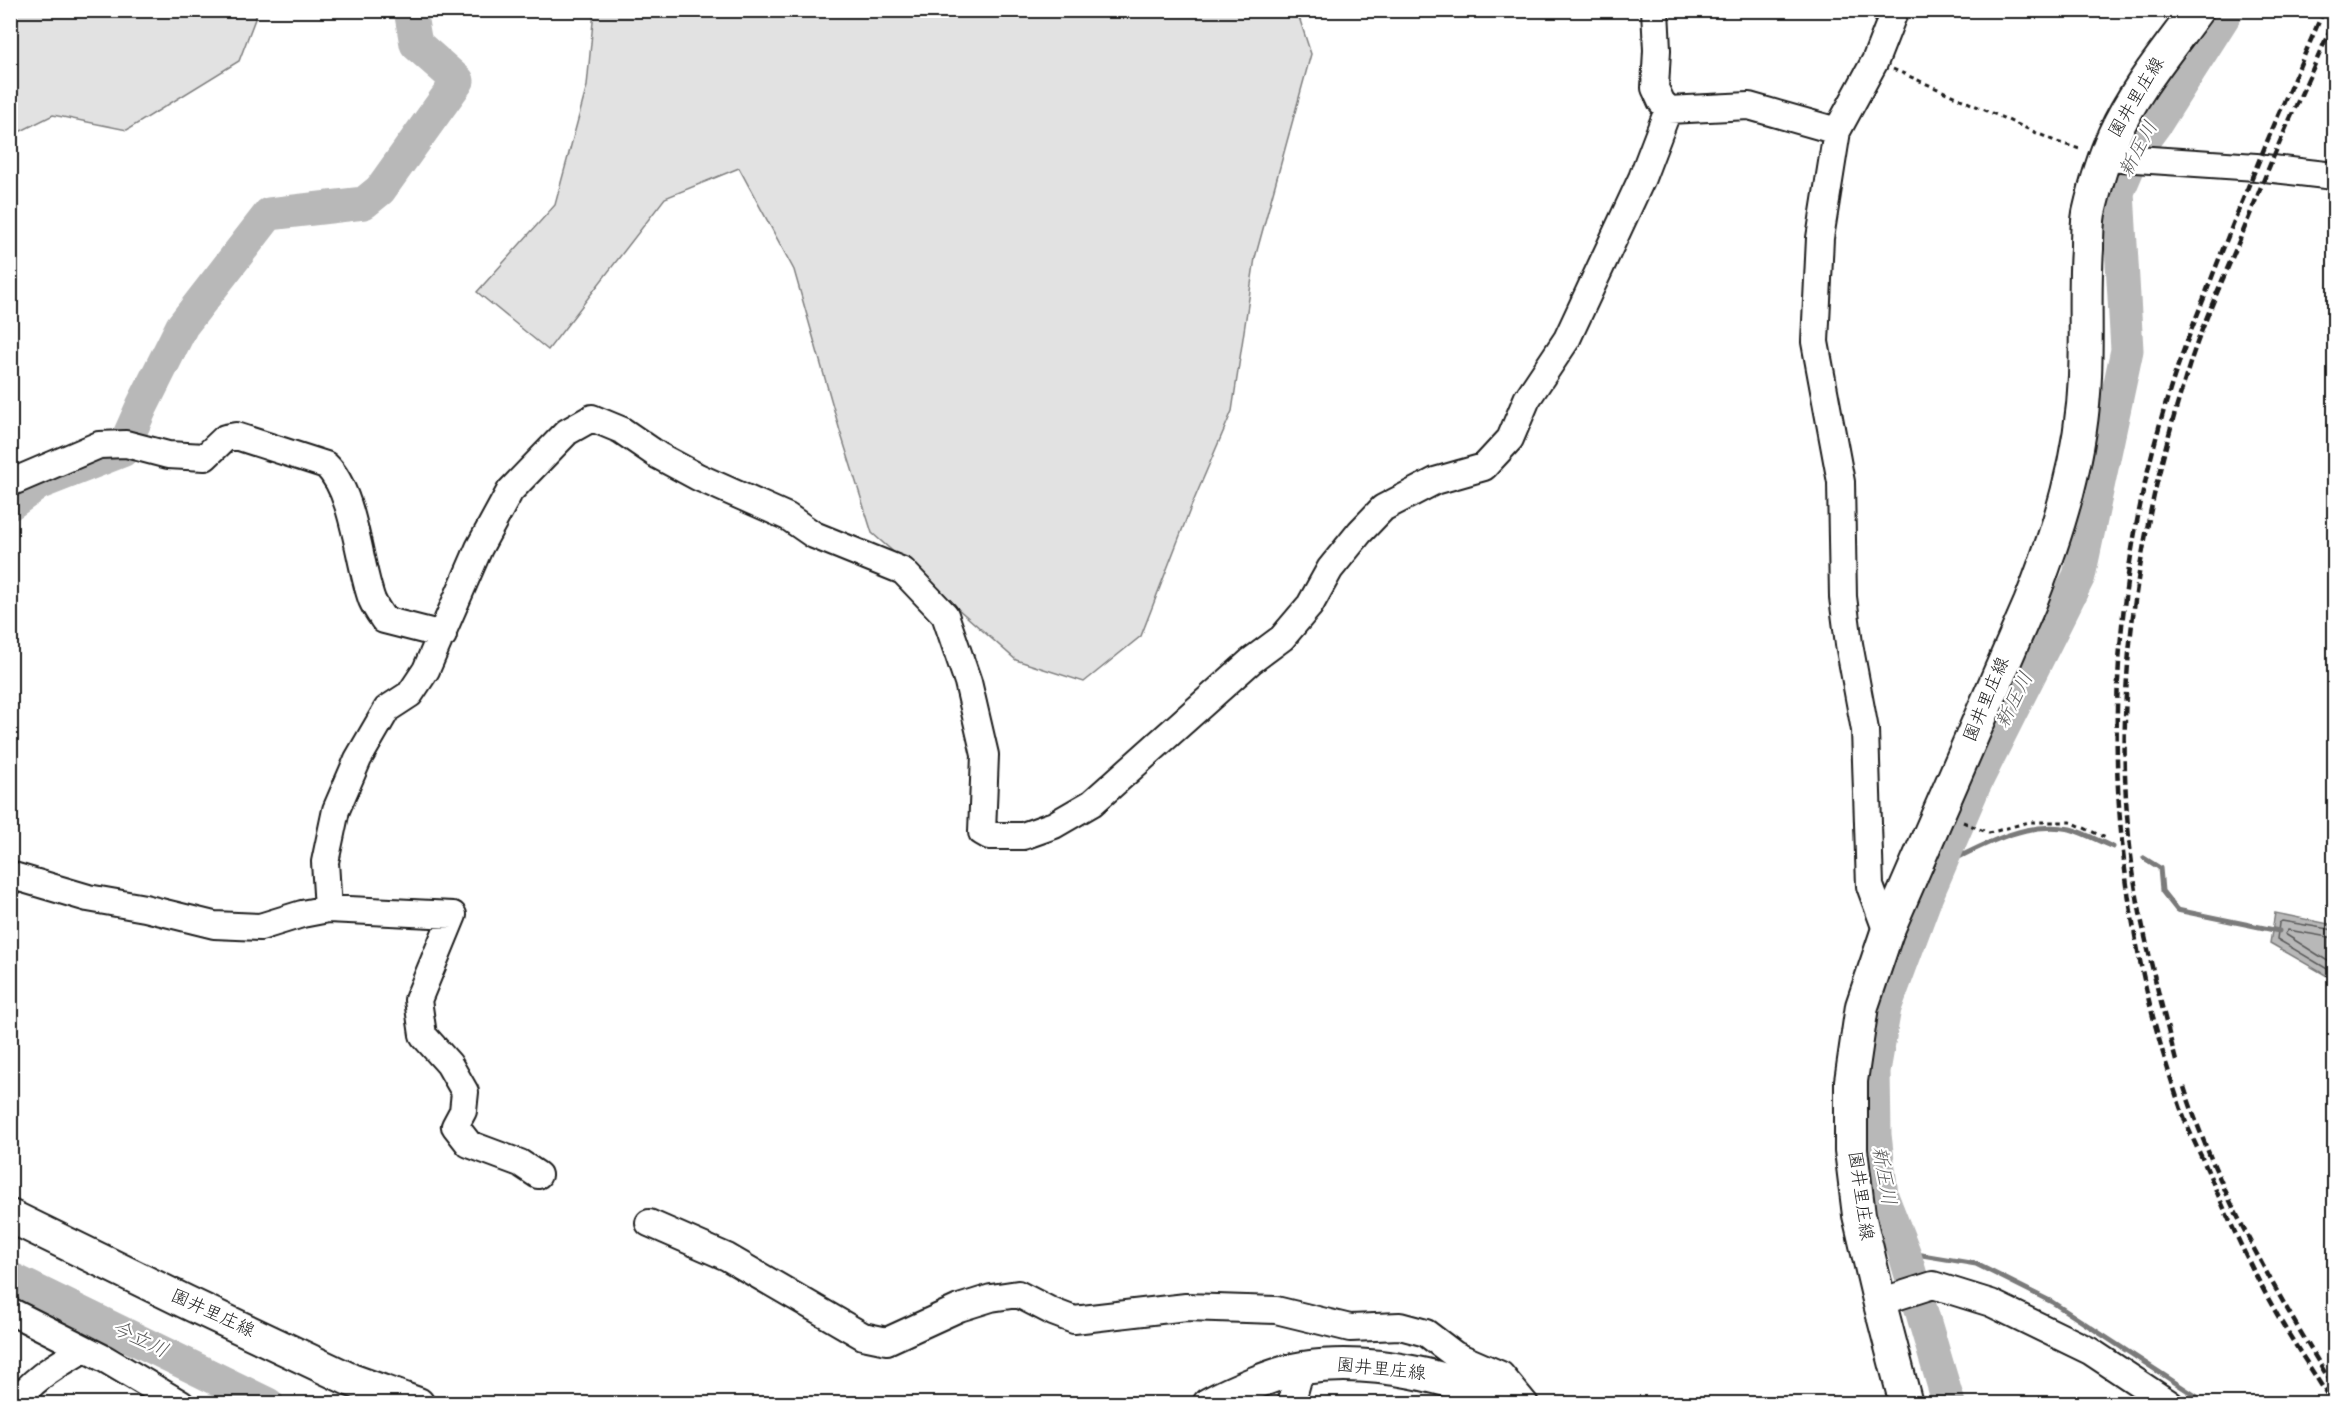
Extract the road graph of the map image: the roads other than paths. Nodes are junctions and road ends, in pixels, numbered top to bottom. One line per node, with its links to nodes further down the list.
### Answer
1 (1655, 10): 4 (street)
2 (1895, 10): 5 (street)
3 (2197, 10): 6 (main road, 園井里庄線)
4 (1668, 110): 5 (street); 9 (street)
5 (1837, 132): 12 (street)
6 (2106, 158): 7 (street); 12 (main road, 園井里庄線)
7 (2334, 176)
8 (10, 483): 9 (street)
9 (443, 635): 11 (street)
10 (10, 875): 11 (street)
11 (328, 909): 13 (street)
12 (1887, 932): 16 (main road, 園井里庄線)
13 (538, 1174)
14 (10, 1216): 22 (main road, 園井里庄線)
15 (650, 1223): 25 (street)
16 (1884, 1301): 26 (main road, 園井里庄線); 27 (street)
17 (10, 1311): 18 (street)
18 (84, 1349): 20 (street); 21 (street)
19 (1295, 1389): 23 (main road, 園井里庄線); 24 (main road, 園井里庄線)
20 (16, 1398)
21 (181, 1404)
22 (418, 1404)
23 (1209, 1404)
24 (1518, 1404)
25 (1525, 1404)
26 (1906, 1404)
27 (2170, 1404)

